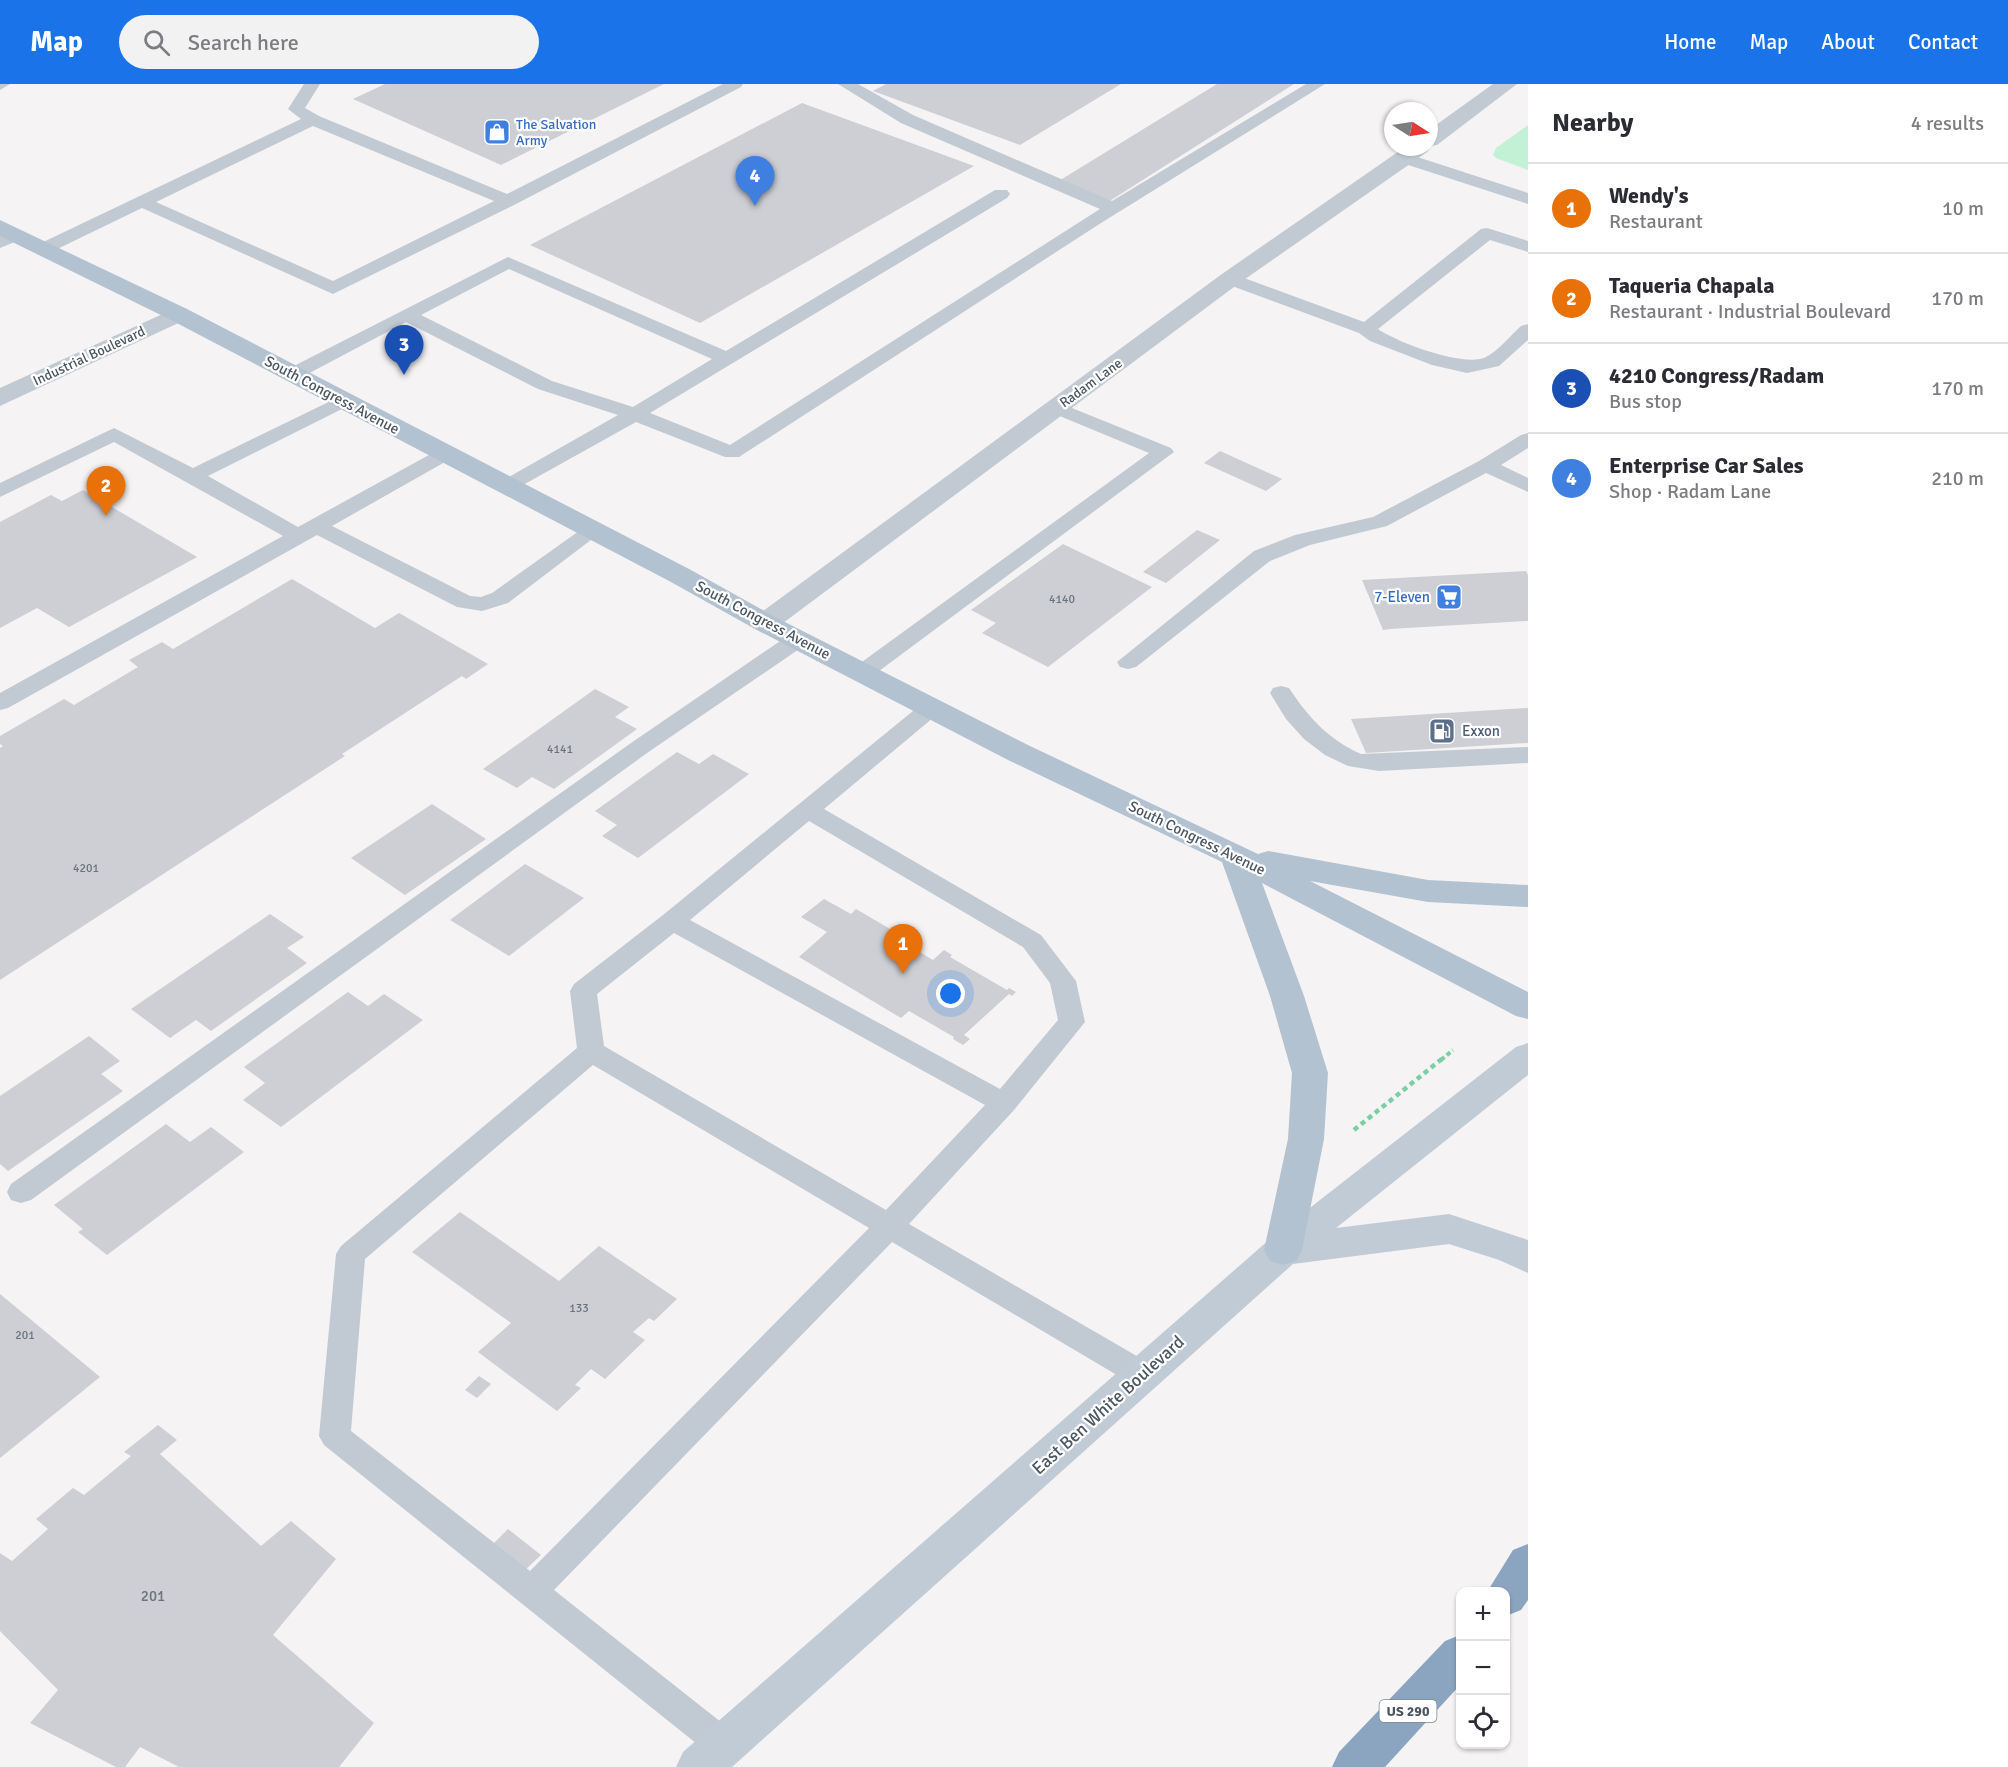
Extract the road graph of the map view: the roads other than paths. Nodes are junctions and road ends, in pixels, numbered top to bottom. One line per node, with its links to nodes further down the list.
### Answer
1 (312, 84): 6 (lane)
2 (735, 84): 13 (lane)
3 (846, 84): 14 (lane)
4 (1317, 84): 14 (lane)
5 (1507, 84): 7 (street)
6 (313, 120): 12 (lane); 13 (lane)
7 (1438, 134)
8 (1406, 156): 18 (street, Radam Lane)
9 (1422, 156): 11 (lane)
10 (1001, 194): 23 (lane)
11 (1528, 199)
12 (140, 201): 13 (lane); 17 (lane)
13 (508, 201)
14 (1113, 208): 28 (lane)
15 (5, 235): 17 (main road, South Congress Avenue)
16 (1528, 247): 21 (lane)
17 (43, 249): 19 (main road, South Congress Avenue)
18 (1230, 279): 21 (lane); 27 (street, Radam Lane)
19 (178, 314): 24 (main road, South Congress Avenue); 25 (street, Industrial Boulevard)
20 (406, 315): 23 (lane); 24 (lane); 28 (lane)
21 (1366, 329): 22 (lane)
22 (1528, 330)
23 (727, 359): 28 (lane)
24 (293, 374): 26 (main road, South Congress Avenue)
25 (0, 398)
26 (343, 400): 30 (main road, South Congress Avenue); 32 (lane)
27 (1057, 408): 38 (street, Radam Lane); 41 (lane)
28 (635, 414): 33 (lane)
29 (1528, 439): 31 (lane)
30 (445, 454): 33 (main road, South Congress Avenue); 37 (lane)
31 (1486, 465): 34 (lane); 40 (lane)
32 (193, 476): 35 (lane); 37 (lane)
33 (507, 486): 36 (main road, South Congress Avenue)
34 (1528, 486)
35 (0, 491)
36 (593, 530): 37 (lane); 38 (main road, South Congress Avenue)
37 (307, 531): 43 (lane)
38 (765, 623): 39 (main road, South Congress Avenue)
39 (797, 640): 41 (main road, South Congress Avenue); 54 (lane)
40 (1128, 662)
41 (863, 672): 44 (main road, South Congress Avenue)
42 (1281, 693): 45 (lane)
43 (0, 703)
44 (932, 707): 46 (lane); 47 (main road, South Congress Avenue)
45 (1528, 755)
46 (808, 810): 49 (lane); 53 (lane)
47 (1236, 856): 48 (main road); 50 (main road, South Congress Avenue); 56 (main road)
48 (1528, 896)
49 (672, 921): 51 (lane); 53 (lane)
50 (1528, 1007)
51 (591, 1052): 55 (lane); 61 (lane)
52 (1528, 1056): 56 (main road, East Ben White Boulevard)
53 (1004, 1103): 55 (lane)
54 (21, 1192)
55 (889, 1226): 58 (lane); 61 (lane)
56 (1283, 1250): 57 (main road); 58 (main road, East Ben White Boulevard)
57 (1528, 1258)
58 (1143, 1375): 65 (main road, East Ben White Boulevard)
59 (1528, 1563): 60 (highway)
60 (1510, 1591)
61 (531, 1592): 65 (lane)
62 (1528, 1592): 63 (highway)
63 (1510, 1608)
64 (1456, 1660): 66 (highway, US 290)
65 (712, 1756)
66 (1355, 1767)

